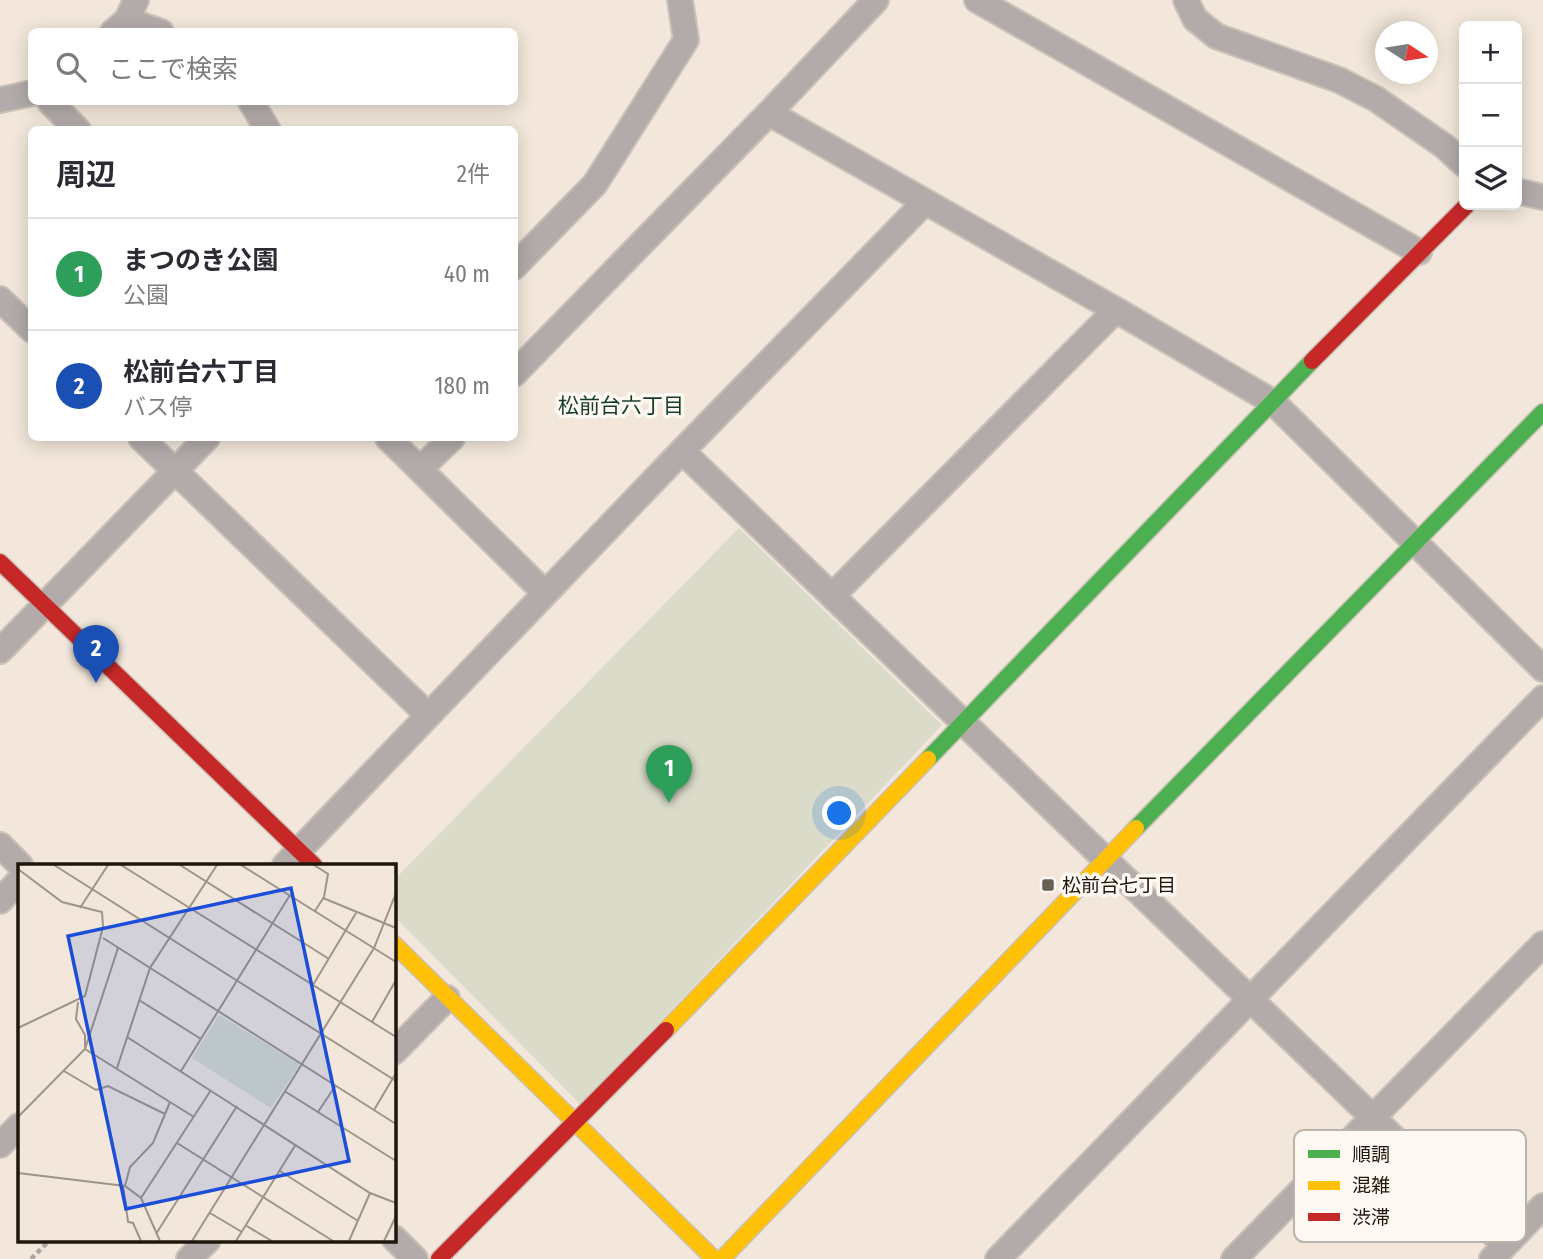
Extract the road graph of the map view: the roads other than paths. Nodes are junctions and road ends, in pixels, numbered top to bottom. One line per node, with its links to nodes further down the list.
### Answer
1 (680, 0): 20 (street)
2 (876, 0): 11 (street)
3 (976, 0): 19 (street)
4 (1186, 0): 14 (street)
5 (126, 12): 6 (street)
6 (154, 28)
7 (28, 94): 8 (street)
8 (0, 100)
9 (53, 105): 12 (street)
10 (253, 105): 13 (street)
11 (769, 113): 17 (street); 24 (street)
12 (74, 126)
13 (266, 126)
14 (1459, 160)
15 (1522, 192): 16 (street)
16 (1543, 197)
17 (925, 202): 22 (street); 31 (street)
18 (1462, 210): 19 (street)
19 (1419, 253): 25 (street)
20 (518, 263)
21 (0, 299): 23 (street)
22 (1116, 310): 25 (street); 37 (street)
23 (28, 326)
24 (520, 360)
25 (1273, 402): 34 (street); 43 (street)
26 (1543, 412): 34 (street)
27 (144, 441): 32 (street)
28 (204, 441): 32 (street)
29 (391, 441): 33 (street)
30 (449, 441): 33 (street)
31 (682, 451): 36 (street); 37 (street)
32 (174, 470): 38 (street); 42 (street)
33 (420, 470): 36 (street)
34 (1417, 542): 40 (street); 46 (street)
35 (0, 562): 38 (street)
36 (545, 593): 42 (street)
37 (832, 596): 43 (street)
38 (45, 606): 39 (street); 45 (street)
39 (0, 651)
40 (1543, 668)
41 (1543, 698): 53 (street)
42 (428, 715): 45 (street)
43 (961, 721): 46 (street); 56 (street)
44 (0, 845): 47 (street)
45 (299, 860)
46 (1105, 860): 53 (street); 70 (street)
47 (19, 864)
48 (18, 882): 49 (street)
49 (0, 901)
50 (1543, 944): 55 (street)
51 (396, 946): 52 (street)
52 (447, 998): 54 (street); 56 (street)
53 (1250, 999): 55 (street); 71 (street)
54 (396, 1050)
55 (1373, 1118): 58 (street); 59 (street)
56 (575, 1124): 68 (street); 69 (street)
57 (18, 1127): 60 (street)
58 (1361, 1130)
59 (1384, 1130)
60 (0, 1145)
61 (1294, 1198): 72 (street)
62 (1543, 1206): 63 (street)
63 (1526, 1223)
64 (396, 1240): 67 (street)
65 (206, 1242): 66 (street)
66 (189, 1259)
67 (415, 1259)
68 (439, 1259)
69 (714, 1259)
70 (722, 1259)
71 (998, 1259)
72 (1234, 1259)

